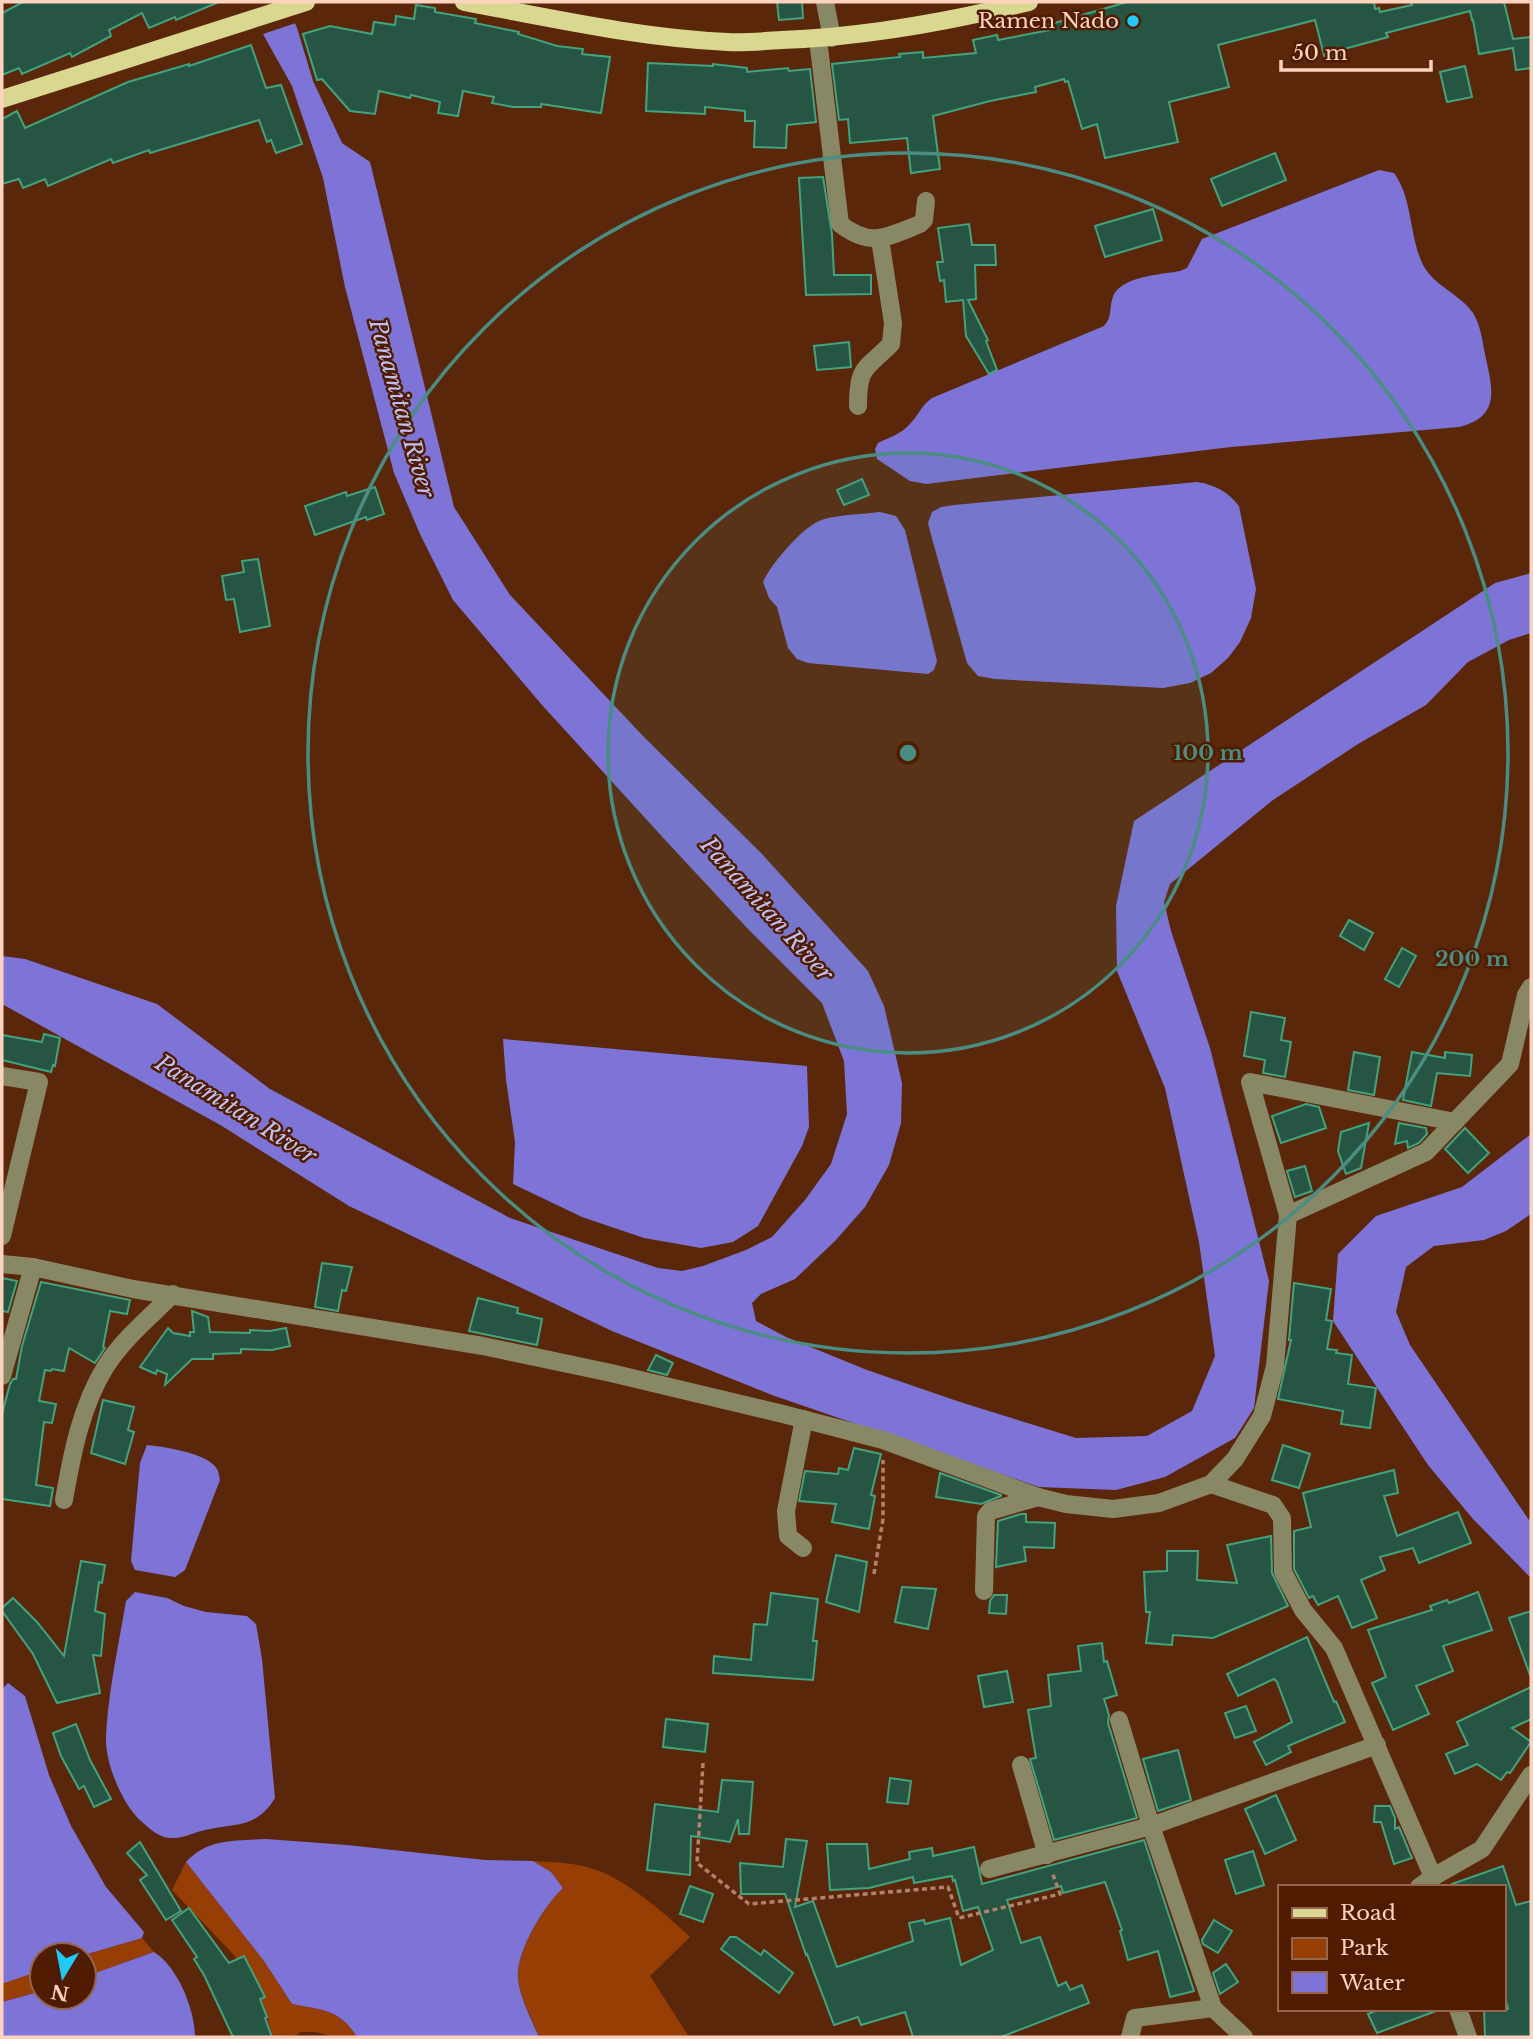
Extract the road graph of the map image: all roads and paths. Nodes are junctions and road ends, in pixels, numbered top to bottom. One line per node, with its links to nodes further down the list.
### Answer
1 (464, 2): 5 (main road)
2 (825, 2): 5 (street)
3 (1029, 2): 5 (main road)
4 (301, 4): 6 (main road)
5 (825, 38): 8 (street)
6 (2, 100)
7 (926, 201): 8 (street)
8 (880, 240): 9 (street)
9 (858, 406)
10 (1531, 987): 12 (street)
11 (2, 1076): 14 (street)
12 (1455, 1122): 13 (street); 13 (street)
13 (1289, 1215): 21 (street)
14 (2, 1236)
15 (2, 1264): 16 (street)
16 (33, 1267): 17 (street); 18 (street)
17 (173, 1294): 19 (street); 23 (street)
18 (2, 1376)
19 (804, 1419): 20 (street); 24 (street)
20 (883, 1440): 22 (street); 25 (path)
21 (1211, 1484): 22 (street); 28 (street)
22 (1038, 1497): 26 (street)
23 (64, 1500)
24 (803, 1548)
25 (874, 1574)
26 (984, 1591)
27 (1119, 1720): 32 (street)
28 (1377, 1745): 32 (street); 35 (street)
29 (703, 1763): 33 (path)
30 (1020, 1765): 33 (street)
31 (1531, 1776): 35 (street)
32 (1151, 1826): 33 (street); 36 (street)
33 (1046, 1855): 34 (street)
34 (989, 1869)
35 (1426, 1882)
36 (1213, 2008): 38 (street); 39 (street)
37 (1459, 2011): 40 (street)
38 (1130, 2037)
39 (1244, 2037)
40 (1468, 2037)

